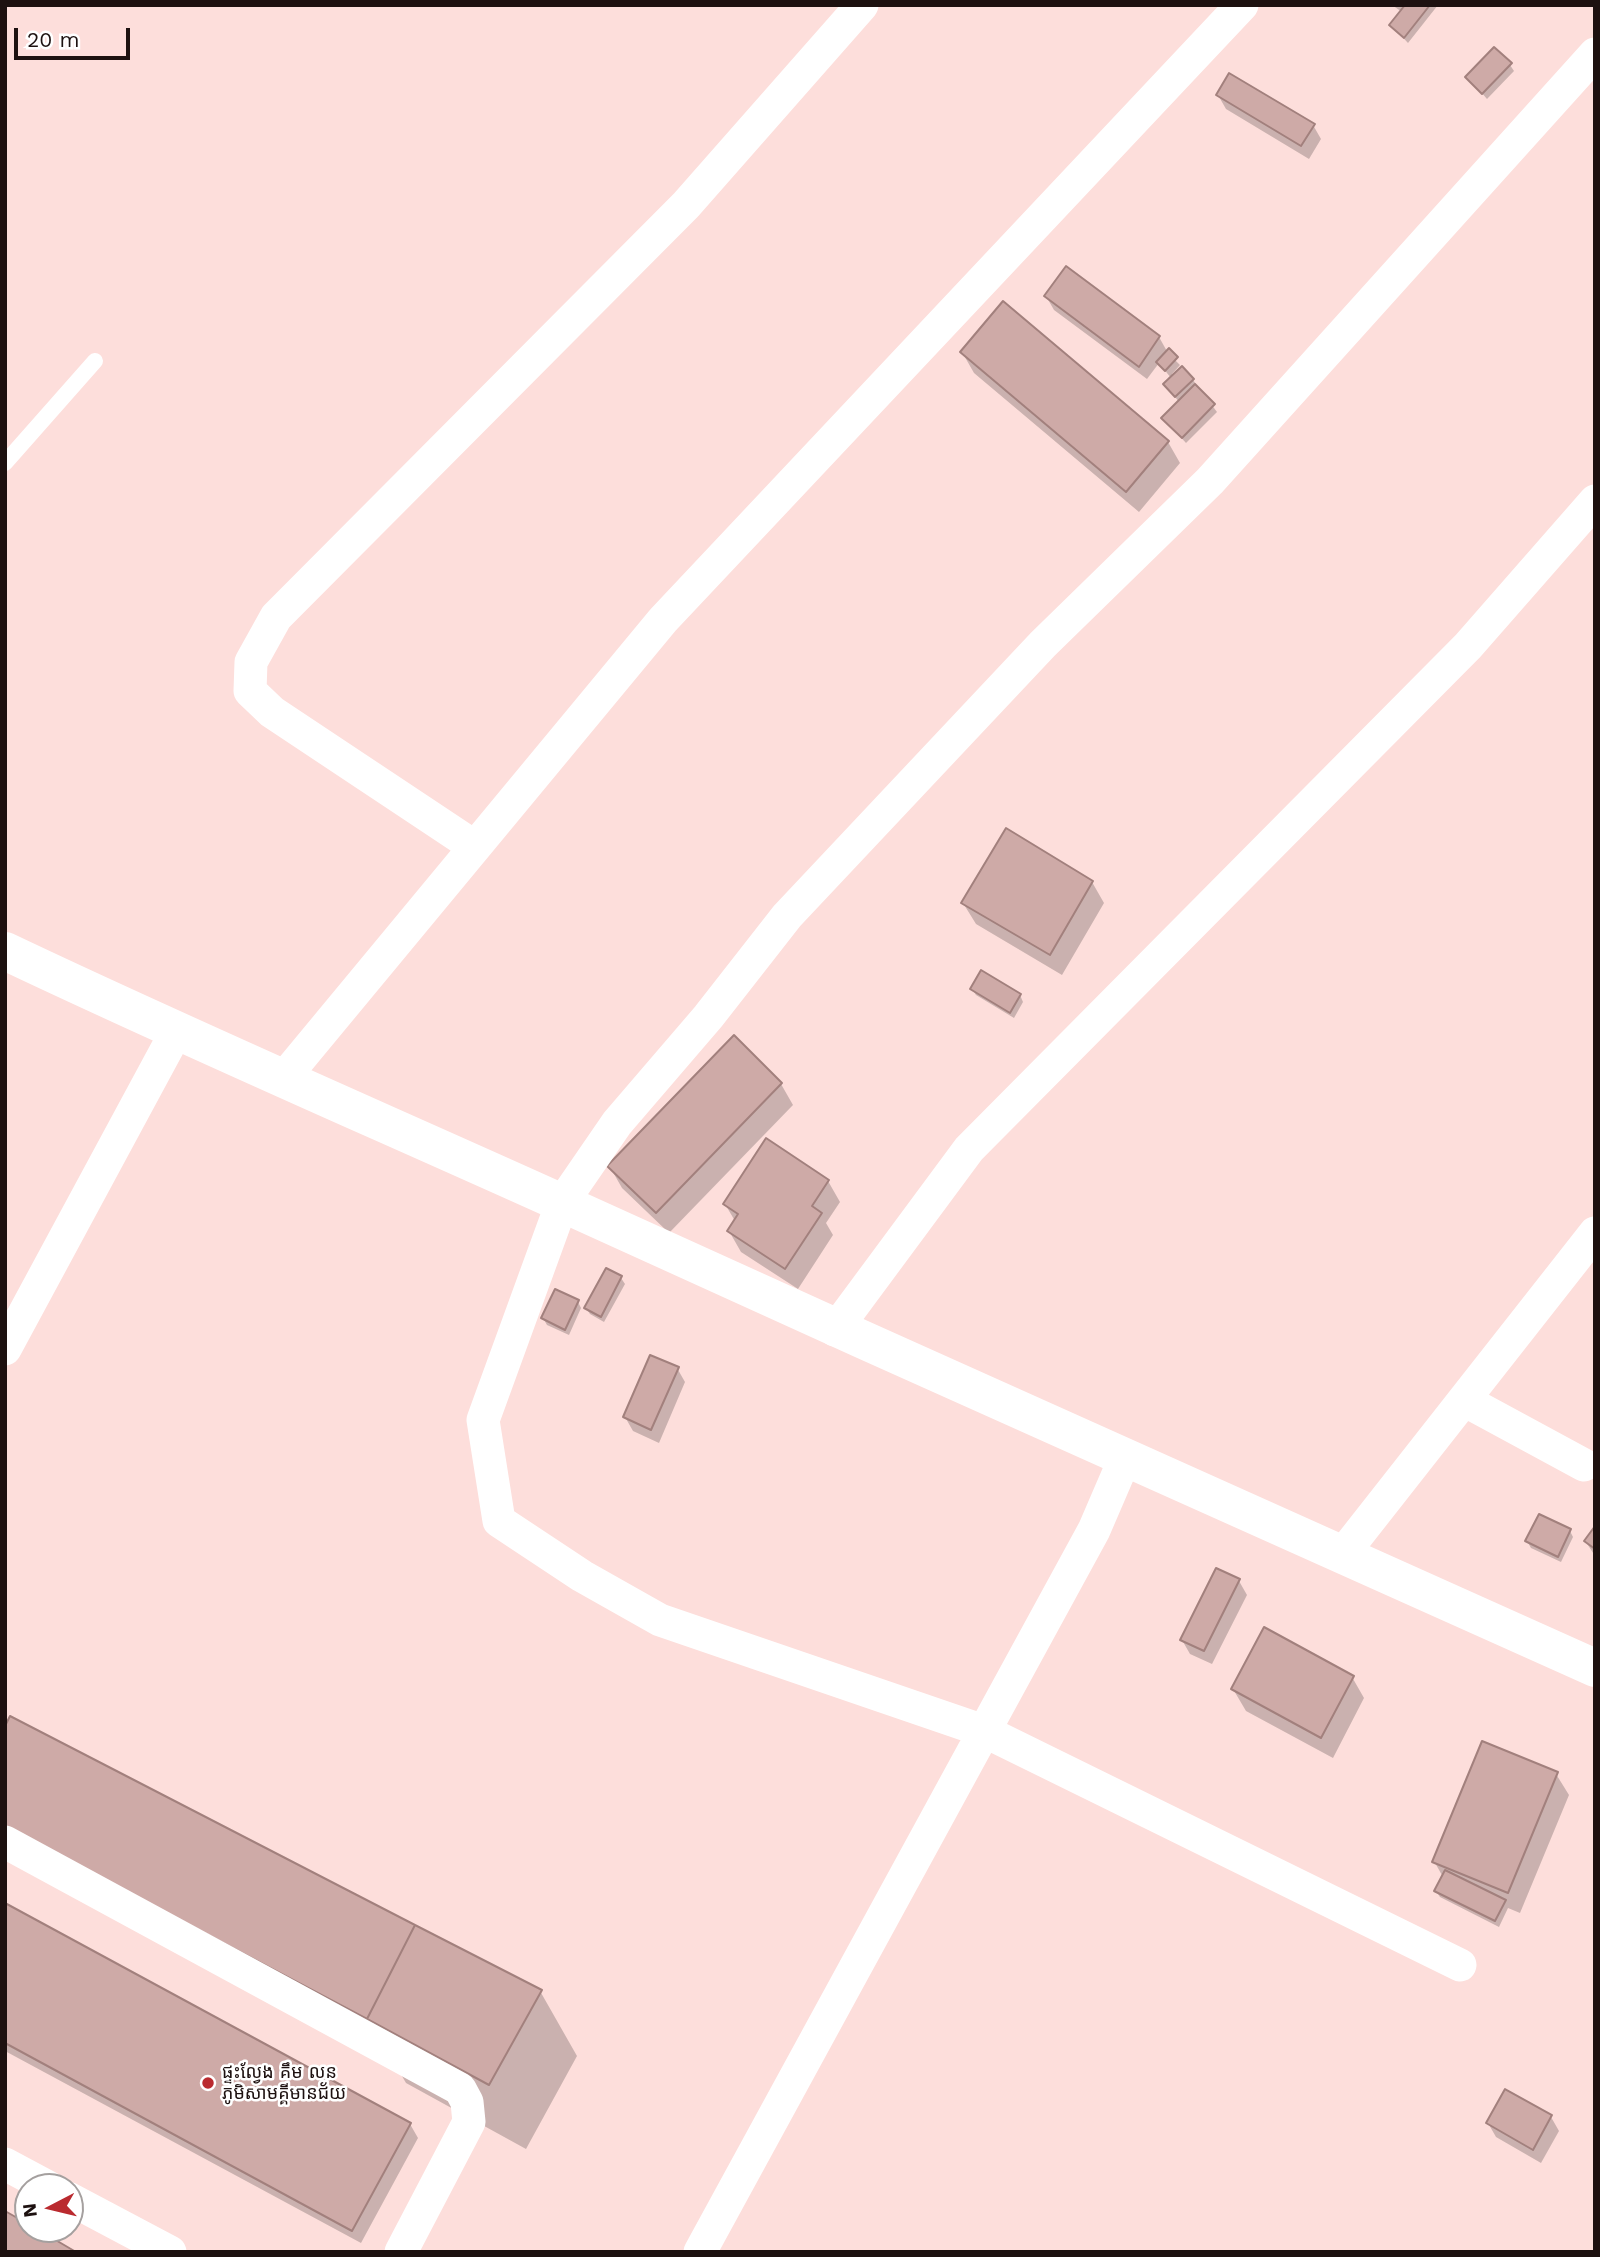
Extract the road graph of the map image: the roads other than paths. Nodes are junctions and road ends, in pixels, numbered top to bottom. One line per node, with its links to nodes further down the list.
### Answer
1 (862, 5): 7 (street)
2 (1242, 5): 7 (street)
3 (1595, 54): 11 (street)
4 (94, 361): 5 (lane)
5 (5, 463)
6 (1595, 501): 13 (street)
7 (475, 847): 10 (street)
8 (5, 951): 9 (street)
9 (176, 1032): 10 (street); 14 (street)
10 (282, 1080): 11 (street)
11 (562, 1203): 13 (street); 20 (street)
12 (1595, 1233): 15 (street)
13 (835, 1329): 16 (street)
14 (5, 1349)
15 (1464, 1400): 17 (street); 18 (street)
16 (1125, 1458): 18 (street); 20 (street)
17 (1584, 1465)
18 (1342, 1555): 19 (street)
19 (1595, 1668)
20 (984, 1731): 22 (street); 28 (street)
21 (5, 1842): 27 (street)
22 (1460, 1965)
23 (5, 2164): 24 (street)
24 (22, 2173)
25 (84, 2206): 26 (street)
26 (170, 2252)
27 (401, 2252)
28 (700, 2252)

